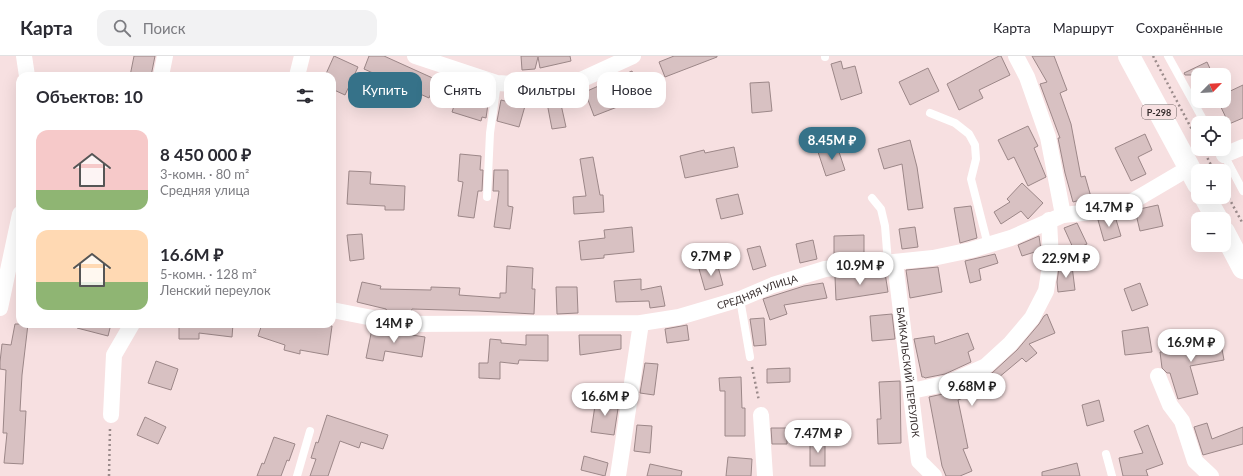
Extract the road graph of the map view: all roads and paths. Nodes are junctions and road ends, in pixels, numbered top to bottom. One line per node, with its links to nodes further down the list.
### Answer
1 (24, 56): 10 (street)
2 (165, 56): 11 (street)
3 (302, 56): 12 (street)
4 (415, 56): 13 (street)
5 (633, 56): 13 (street)
6 (1016, 56): 26 (street)
7 (1130, 56): 20 (highway, Р-298)
8 (1153, 56): 16 (path)
9 (1168, 56): 15 (lane)
10 (26, 72)
11 (162, 72)
12 (298, 72)
13 (497, 83): 23 (lane)
14 (930, 113): 29 (lane)
15 (1201, 116)
16 (1191, 127)
17 (1243, 147): 18 (street)
18 (1231, 150)
19 (1224, 156): 22 (lane)
20 (1191, 172)
21 (1191, 177): 26 (street, СРЕДНЯЯ УЛИЦА)
22 (1243, 191)
23 (487, 197)
24 (872, 198): 31 (lane)
25 (1231, 202): 27 (path)
26 (1056, 218): 29 (street, СРЕДНЯЯ УЛИЦА); 40 (street)
27 (1243, 224)
28 (16, 233): 34 (street)
29 (988, 245): 31 (street, СРЕДНЯЯ УЛИЦА)
30 (1231, 245): 32 (highway)
31 (892, 263): 33 (street, СРЕДНЯЯ УЛИЦА); 40 (street, БАЙКАЛЬСКИЙ ПЕРЕУЛОК)
32 (1243, 268)
33 (740, 299): 36 (street, СРЕДНЯЯ УЛИЦА); 38 (lane)
34 (0, 308)
35 (336, 311): 36 (street, СРЕДНЯЯ УЛИЦА)
36 (641, 323): 47 (street)
37 (130, 328): 41 (street)
38 (750, 357): 42 (path)
39 (1158, 376): 51 (street)
40 (912, 391): 49 (street, БАЙКАЛЬСКИЙ ПЕРЕУЛОК)
41 (111, 415): 45 (path)
42 (761, 415): 48 (street)
43 (310, 431): 46 (lane)
44 (1106, 454): 50 (lane)
45 (109, 476)
46 (297, 476)
47 (618, 476)
48 (765, 476)
49 (934, 476)
50 (1112, 476)
51 (1211, 476)

